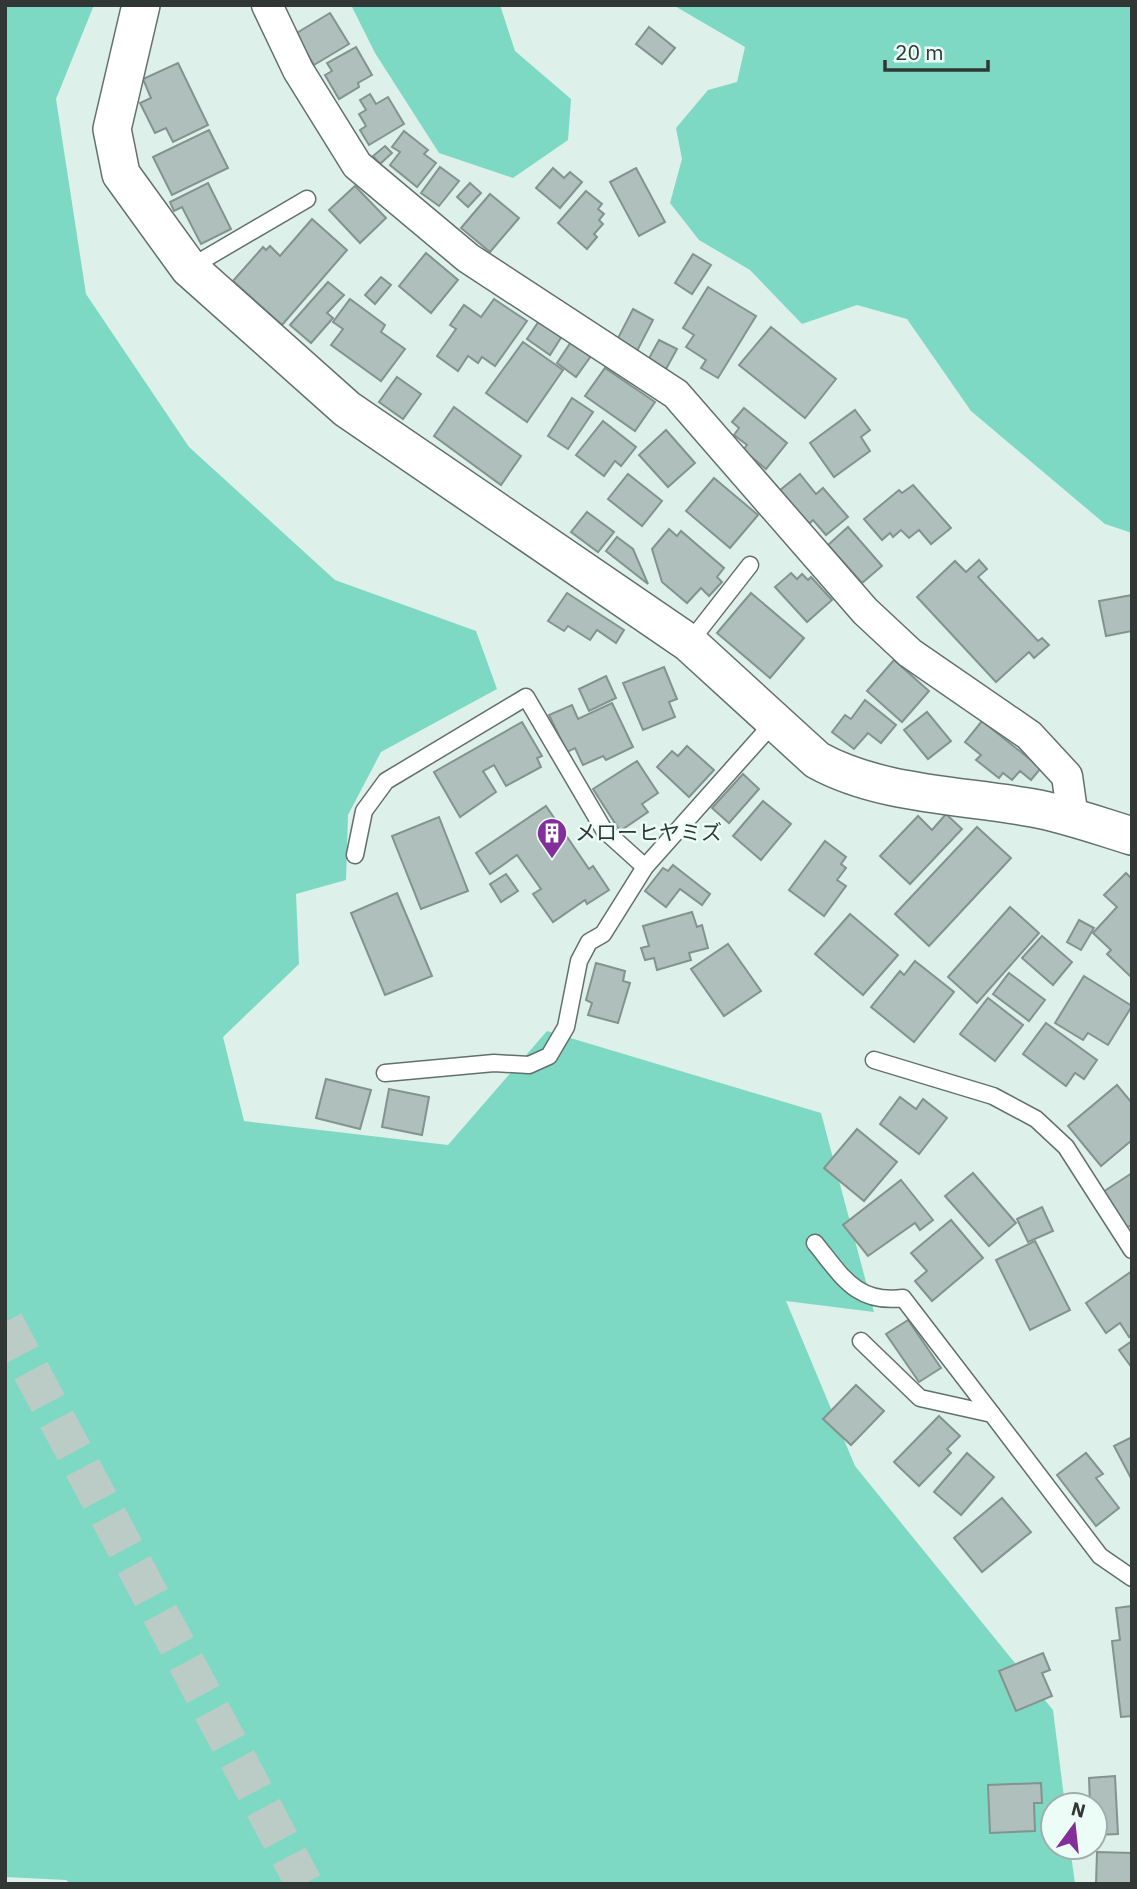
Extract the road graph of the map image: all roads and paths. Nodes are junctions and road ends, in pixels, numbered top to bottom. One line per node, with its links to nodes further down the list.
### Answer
1 (141, 5): 4 (street)
2 (267, 5): 8 (street)
3 (307, 199): 4 (lane)
4 (189, 268): 6 (street)
5 (750, 565): 6 (lane)
6 (689, 643): 7 (street)
7 (775, 722): 8 (street); 11 (lane)
8 (1073, 818): 9 (street)
9 (1132, 836)
10 (355, 855): 11 (lane)
11 (645, 866): 13 (lane)
12 (874, 1060): 15 (lane)
13 (385, 1073)
14 (815, 1244): 17 (lane)
15 (1132, 1250)
16 (861, 1341): 17 (lane)
17 (992, 1414): 18 (lane)
18 (1132, 1577)

